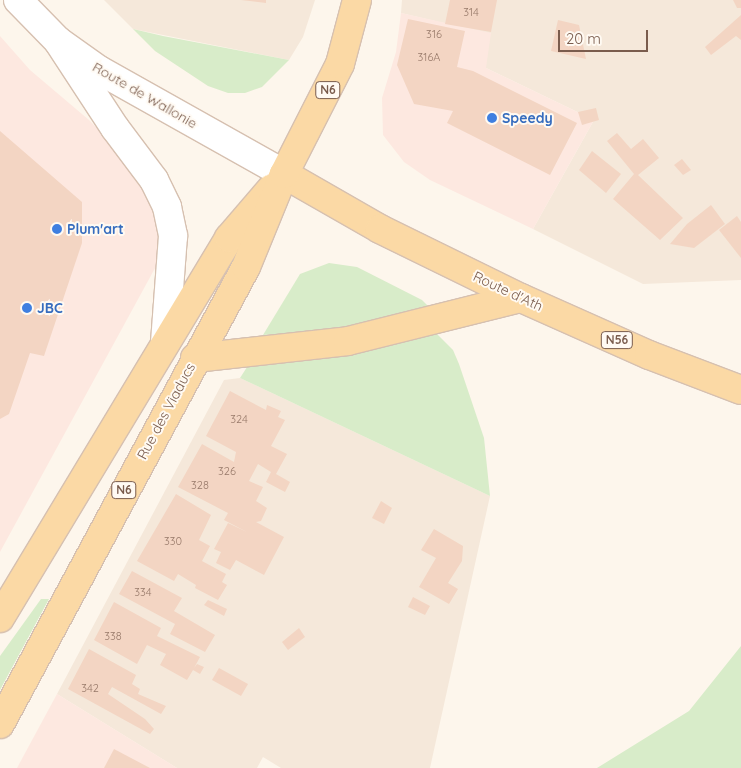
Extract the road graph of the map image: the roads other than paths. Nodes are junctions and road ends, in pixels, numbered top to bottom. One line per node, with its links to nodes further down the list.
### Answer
1 (18, 0): 3 (main road, Route de Wallonie)
2 (357, 0): 4 (main road, Rue des Viaducs / N6)
3 (58, 41): 4 (main road, Route de Wallonie); 6 (main road)
4 (284, 174): 5 (main road, Route d'Ath / N56); 6 (main road, Rue des Viaducs / N6); 7 (main road, Rue des Viaducs / N6)
5 (522, 298): 7 (main road); 8 (main road, Route d'Ath / N56)
6 (165, 342): 9 (main road, Rue des Viaducs / N6)
7 (194, 358): 10 (main road, Rue des Viaducs / N6)
8 (741, 390)
9 (0, 618)
10 (0, 724)

